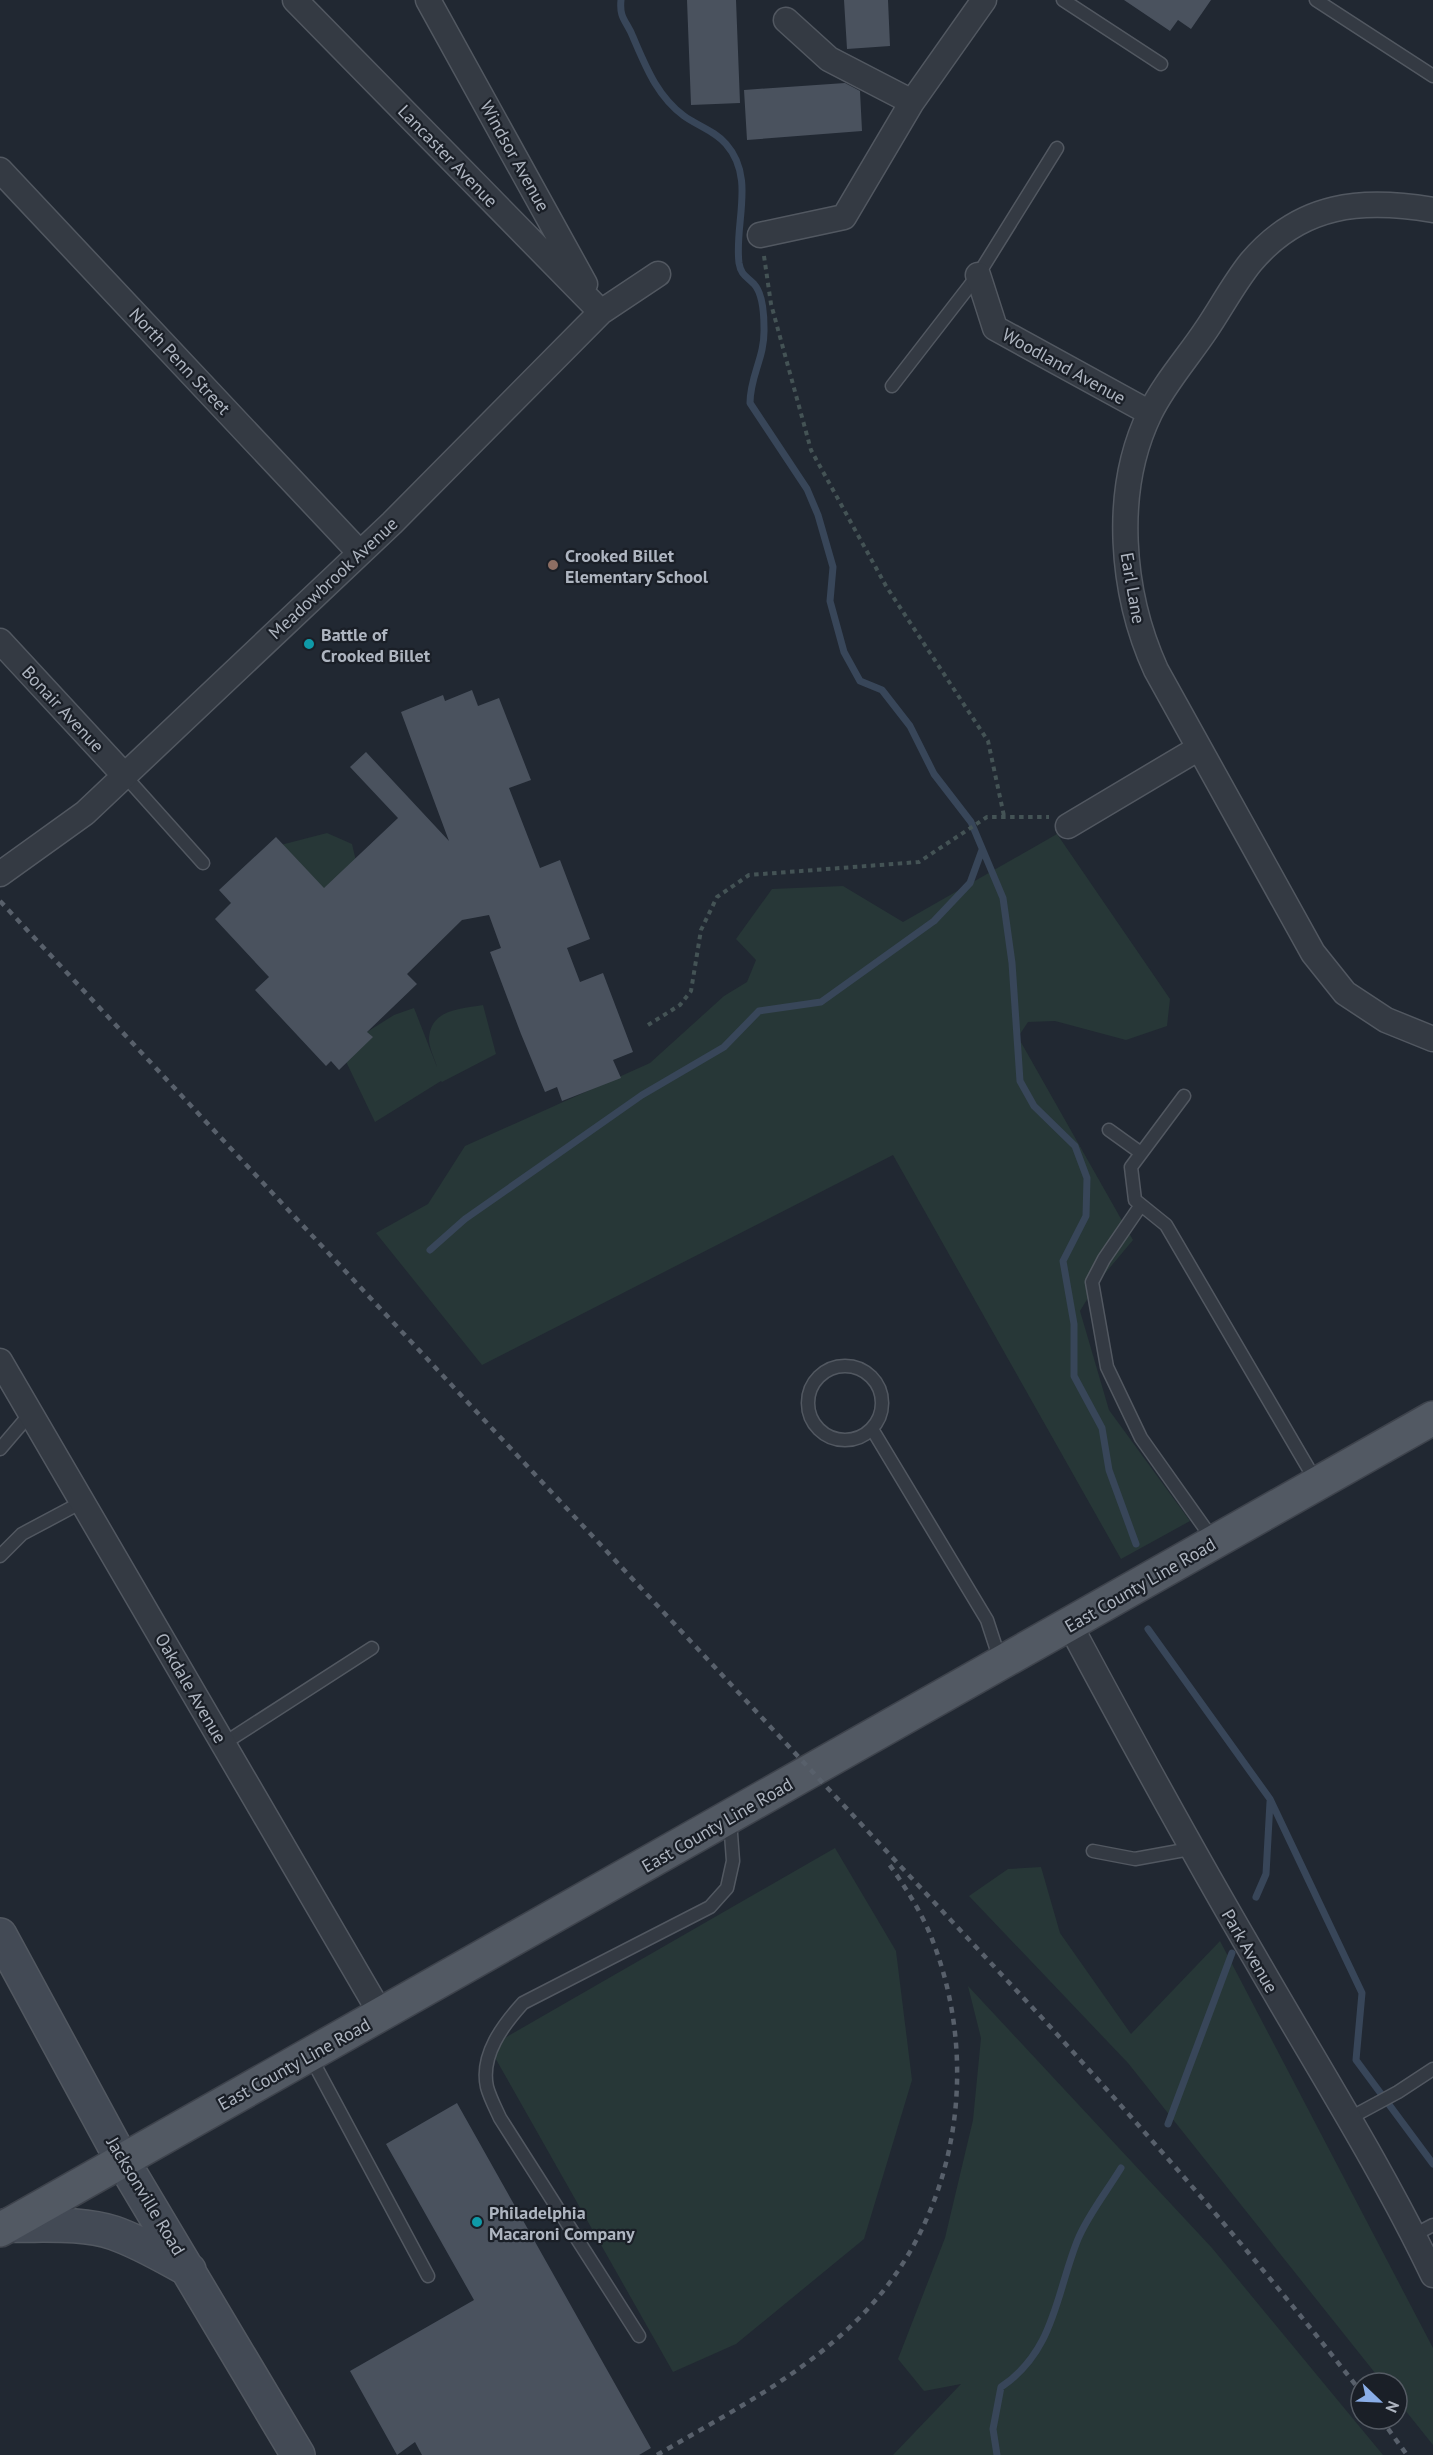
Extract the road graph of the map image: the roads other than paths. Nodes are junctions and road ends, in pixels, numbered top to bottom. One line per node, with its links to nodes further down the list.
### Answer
1 (296, 0): 16 (street, Lancaster Avenue)
2 (428, 0): 16 (street, Windsor Avenue)
3 (984, 0): 9 (street)
4 (1063, 0): 7 (lane)
5 (1316, 0): 8 (lane)
6 (786, 20): 9 (street)
7 (1161, 64)
8 (1433, 76)
9 (912, 102): 13 (street)
10 (1057, 148): 15 (lane)
11 (0, 170): 19 (street, North Penn Street)
12 (1433, 209): 18 (street, Earl Lane)
13 (760, 235)
14 (658, 274): 16 (street, Meadowbrook Avenue)
15 (978, 275): 17 (lane); 18 (street, Woodland Avenue)
16 (601, 312): 19 (street, Meadowbrook Avenue)
17 (892, 386)
18 (1150, 413): 21 (street, Earl Lane)
19 (360, 553): 22 (street, Meadowbrook Avenue)
20 (0, 641): 22 (street, Bonair Avenue)
21 (1199, 748): 23 (street); 26 (street, Earl Lane)
22 (125, 776): 24 (lane); 25 (street, Meadowbrook Avenue)
23 (1068, 826)
24 (202, 863)
25 (0, 874)
26 (1433, 1039)
27 (1184, 1096): 29 (lane)
28 (1109, 1130): 29 (lane)
29 (1141, 1153): 30 (lane)
30 (1141, 1206): 36 (lane); 38 (lane)
31 (0, 1361): 32 (street, Oakdale Avenue)
32 (30, 1414): 35 (lane); 37 (street, Oakdale Avenue)
33 (1433, 1418): 36 (main road, East County Line Road)
34 (872, 1429): 34 (lane); 42 (lane)
35 (0, 1449)
36 (1317, 1484): 38 (main road, East County Line Road)
37 (82, 1502): 39 (lane); 43 (street, Oakdale Avenue)
38 (1215, 1542): 40 (main road, East County Line Road)
39 (0, 1556)
40 (1070, 1625): 42 (main road, East County Line Road); 45 (street, Park Avenue)
41 (372, 1648): 43 (lane)
42 (1001, 1664): 44 (main road, East County Line Road)
43 (223, 1744): 48 (street, Oakdale Avenue)
44 (730, 1818): 48 (main road, East County Line Road); 58 (lane)
45 (1191, 1849): 46 (lane); 51 (street, Park Avenue)
46 (1094, 1851)
47 (0, 1935): 52 (main road, Jacksonville Road)
48 (382, 2016): 49 (main road, East County Line Road)
49 (310, 2055): 52 (main road, East County Line Road); 57 (lane)
50 (1433, 2069): 51 (lane)
51 (1348, 2119): 54 (street, Park Avenue)
52 (122, 2160): 53 (main road, East County Line Road); 55 (main road, Jacksonville Road)
53 (4, 2227): 55 (main road)
54 (1424, 2230): 56 (street, Park Avenue)
55 (190, 2271): 59 (main road, Jacksonville Road)
56 (1433, 2275)
57 (429, 2277)
58 (639, 2336)
59 (298, 2455)

